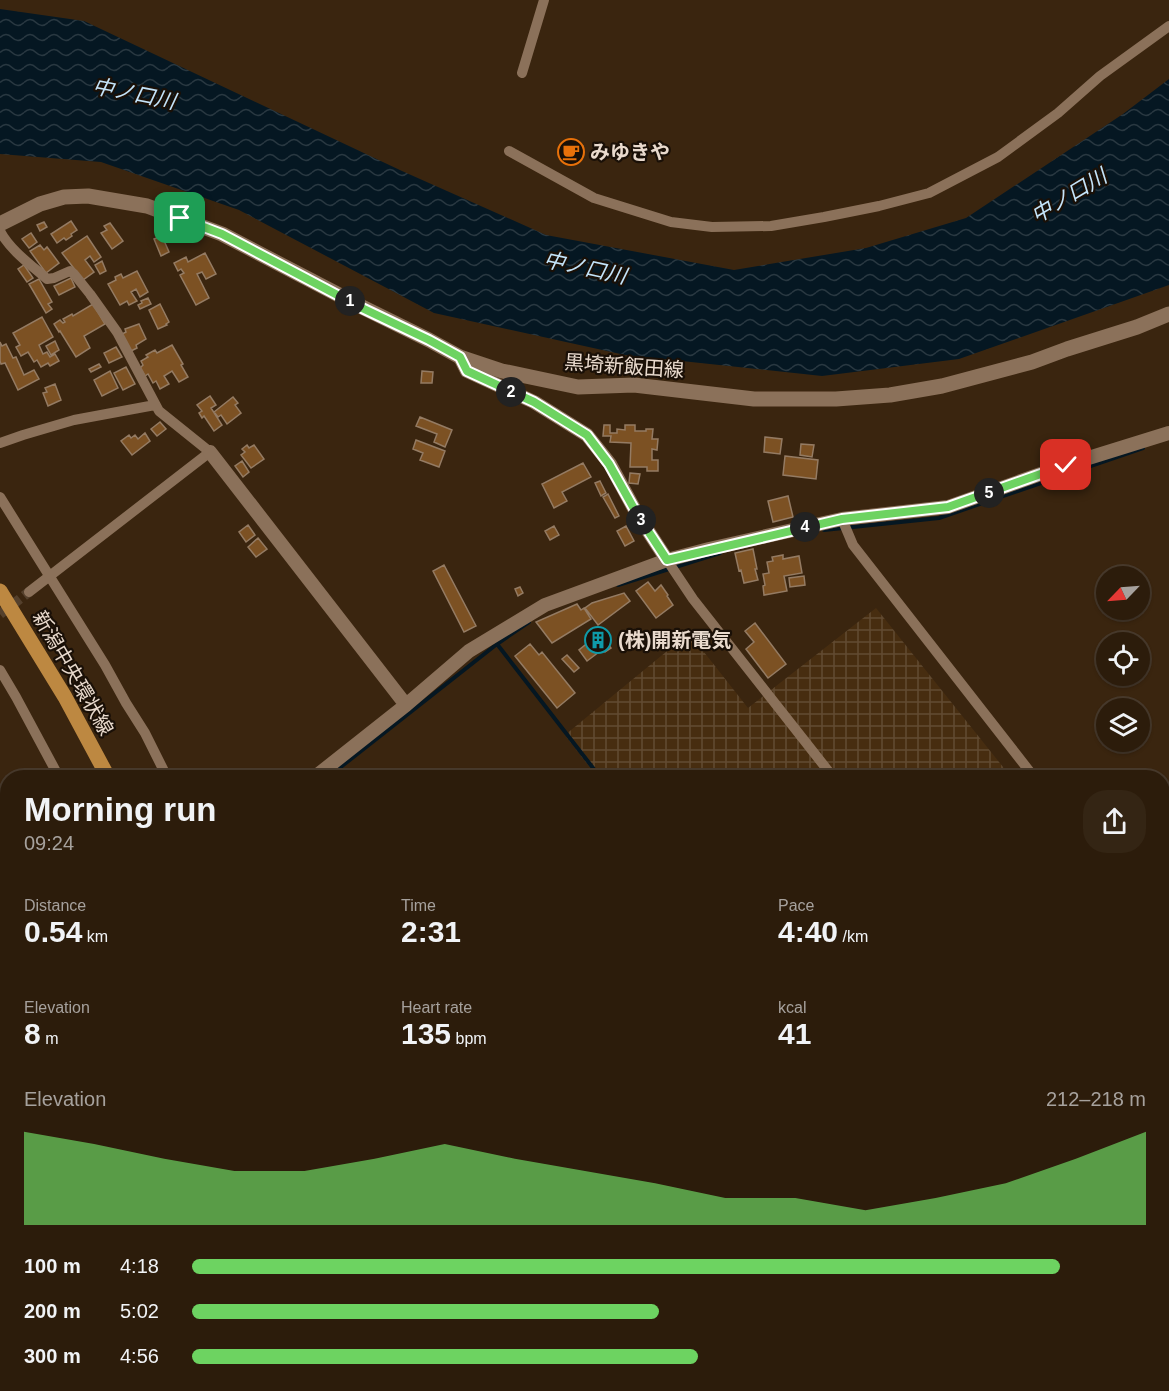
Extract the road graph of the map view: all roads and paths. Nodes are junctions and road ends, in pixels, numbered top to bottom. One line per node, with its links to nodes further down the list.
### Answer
1 (544, 0): 3 (street)
2 (1169, 26): 4 (street)
3 (522, 74)
4 (509, 151)
5 (0, 224): 8 (main road, 黒埼新飯田線)
6 (0, 231): 9 (street)
7 (1169, 314): 8 (main road, 黒埼新飯田線)
8 (460, 357): 15 (street)
9 (155, 405): 11 (street); 12 (street)
10 (1169, 434): 14 (street)
11 (0, 443)
12 (210, 452): 16 (street); 20 (street)
13 (0, 497): 16 (street)
14 (842, 519): 15 (street); 26 (street)
15 (667, 560): 20 (street); 25 (street)
16 (49, 576): 18 (street); 23 (street)
17 (0, 591): 22 (main road, 新潟中央環状線)
18 (29, 592)
19 (0, 670): 21 (street)
20 (406, 705): 24 (street)
21 (56, 770)
22 (104, 770)
23 (164, 770)
24 (324, 770)
25 (827, 770)
26 (1029, 770)

